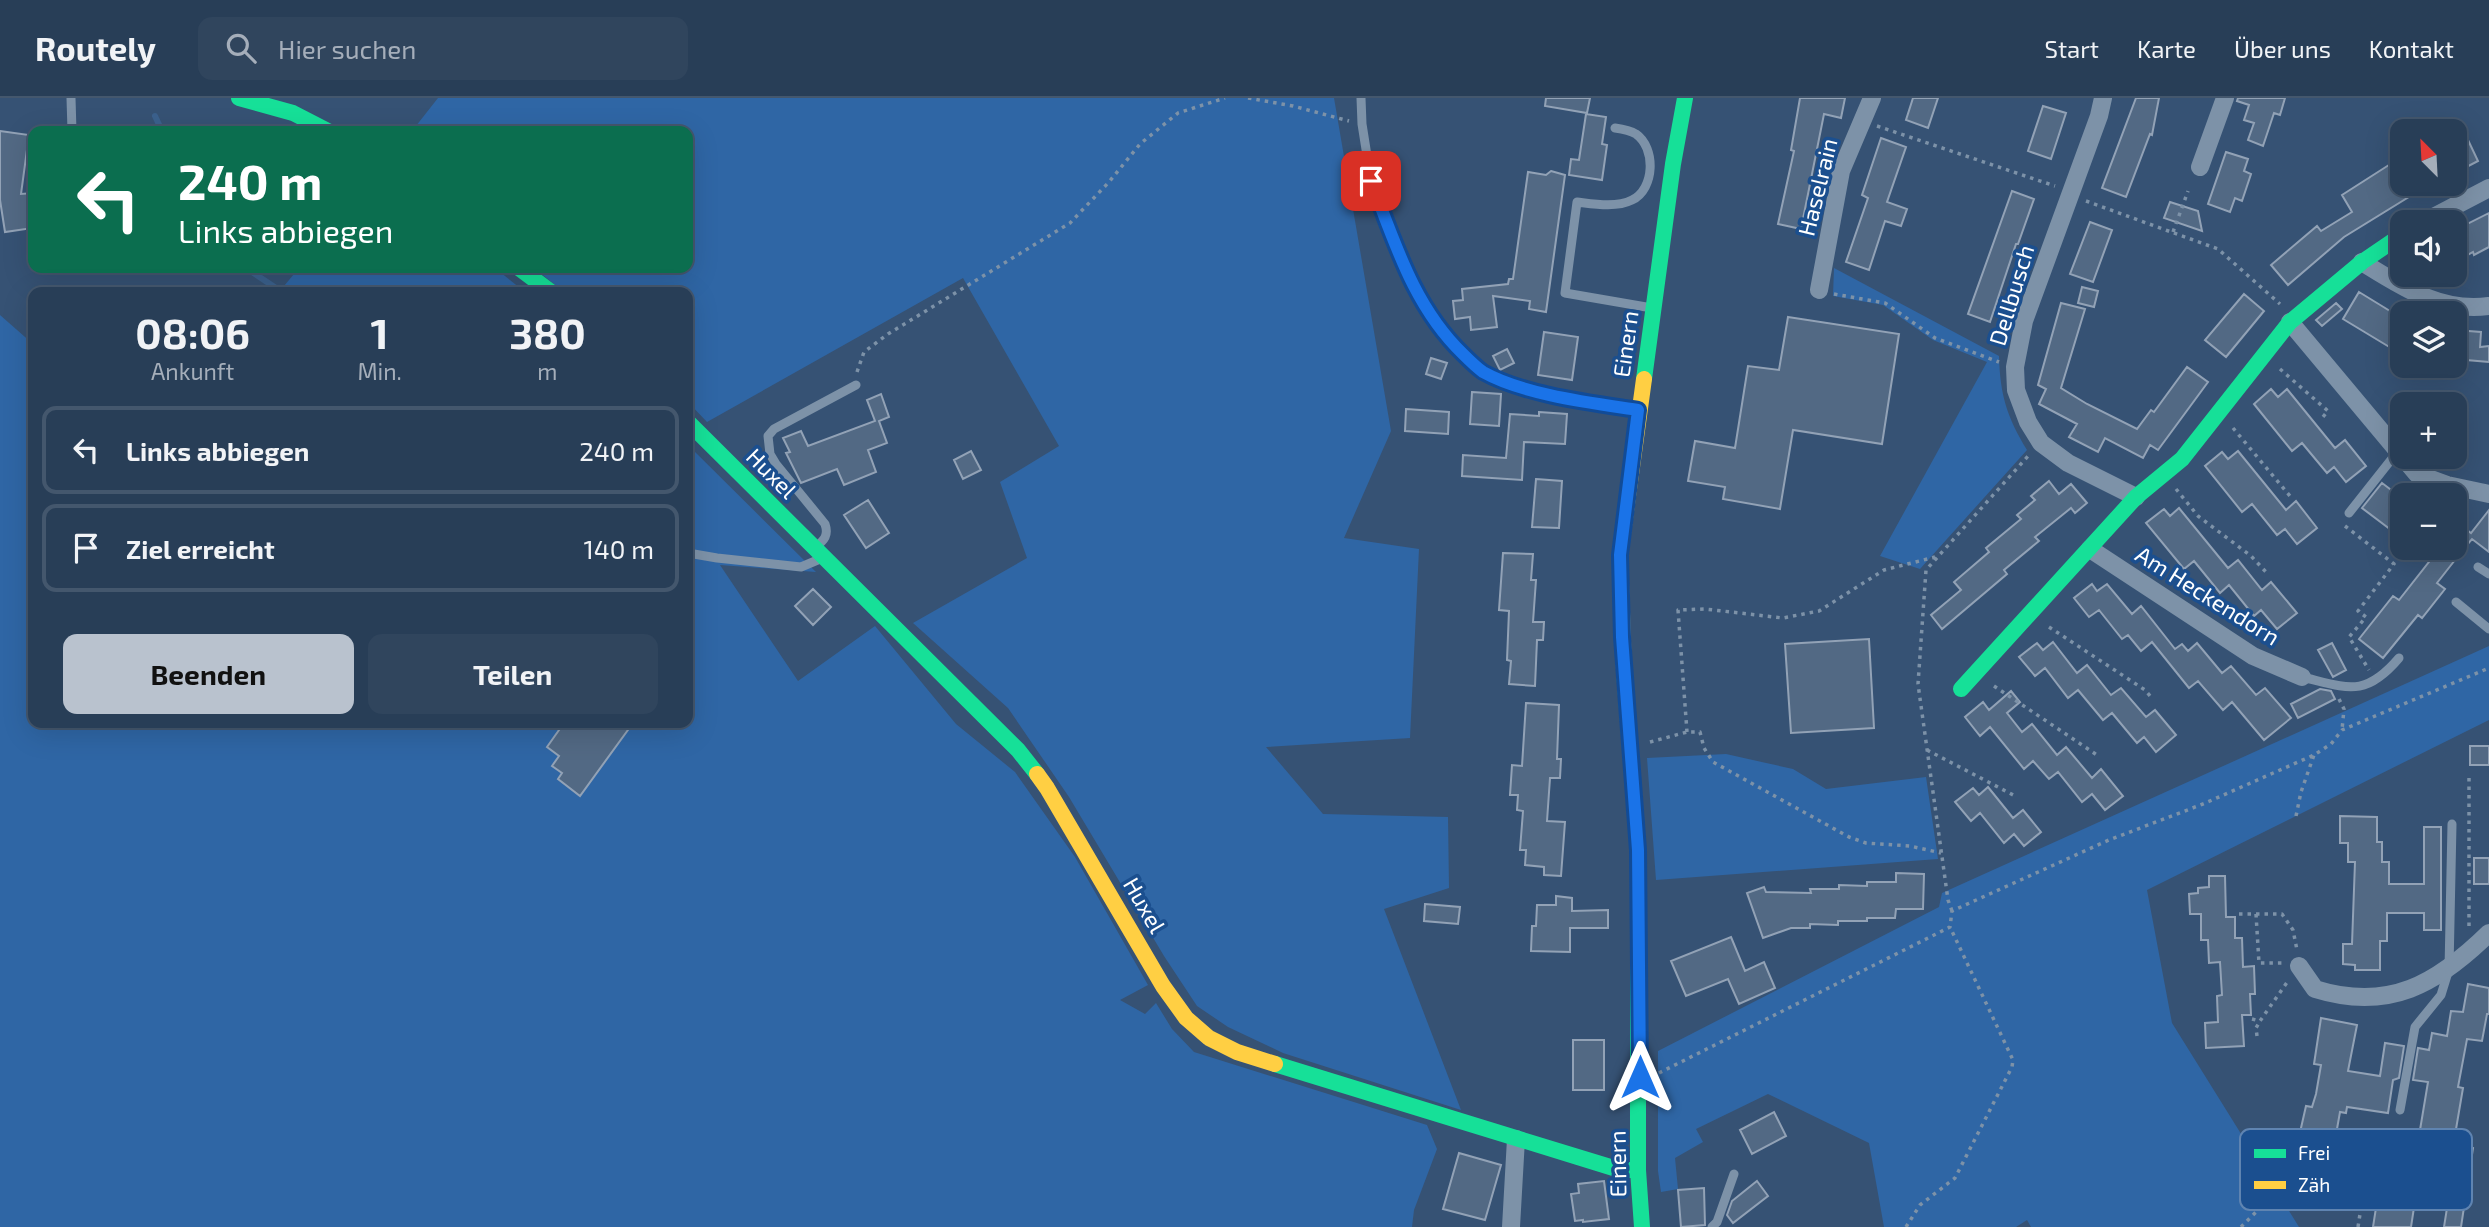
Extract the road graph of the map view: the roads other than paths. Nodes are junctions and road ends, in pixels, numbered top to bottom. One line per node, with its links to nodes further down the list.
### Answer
1 (71, 98): 8 (lane)
2 (239, 98): 9 (street)
3 (1361, 98): 23 (lane)
4 (1685, 98): 20 (street, Einern)
5 (1872, 98): 18 (street, Haselrain)
6 (2104, 98): 29 (street, Dellbusch)
7 (2225, 98): 11 (street)
8 (72, 126)
9 (318, 126)
10 (1615, 128): 20 (lane)
11 (2200, 167)
12 (2489, 188): 13 (street)
13 (2447, 210)
14 (2390, 243): 15 (street)
15 (2362, 261): 19 (street); 21 (street)
16 (526, 273): 17 (street)
17 (544, 287)
18 (1819, 290)
19 (2489, 306)
20 (1653, 309): 23 (street, Einern)
21 (2292, 320): 25 (street); 29 (street)
22 (856, 384): 33 (lane)
23 (1638, 410): 47 (street, Einern)
24 (693, 427): 33 (street, Huxel)
25 (2390, 441)
26 (2390, 461): 30 (lane)
27 (2413, 469): 28 (street)
28 (2489, 494)
29 (2136, 496): 31 (street)
30 (2349, 513)
31 (2090, 549): 39 (street, Am Heckendorn); 40 (street)
32 (693, 553): 33 (lane)
33 (818, 554): 46 (street, Huxel)
34 (2478, 567): 35 (lane)
35 (2489, 574)
36 (2456, 602): 37 (lane)
37 (2489, 629)
38 (2399, 658): 39 (lane)
39 (2302, 677)
40 (1961, 689)
41 (2452, 824): 44 (lane)
42 (2489, 933): 44 (street)
43 (2300, 966): 44 (street)
44 (2449, 969): 45 (lane)
45 (2400, 1110)
46 (1516, 1139): 47 (street, Huxel); 49 (street)
47 (1638, 1170): 50 (street, Einern)
48 (1734, 1174): 51 (lane)
49 (1511, 1227)
50 (1642, 1227)
51 (1712, 1227)

